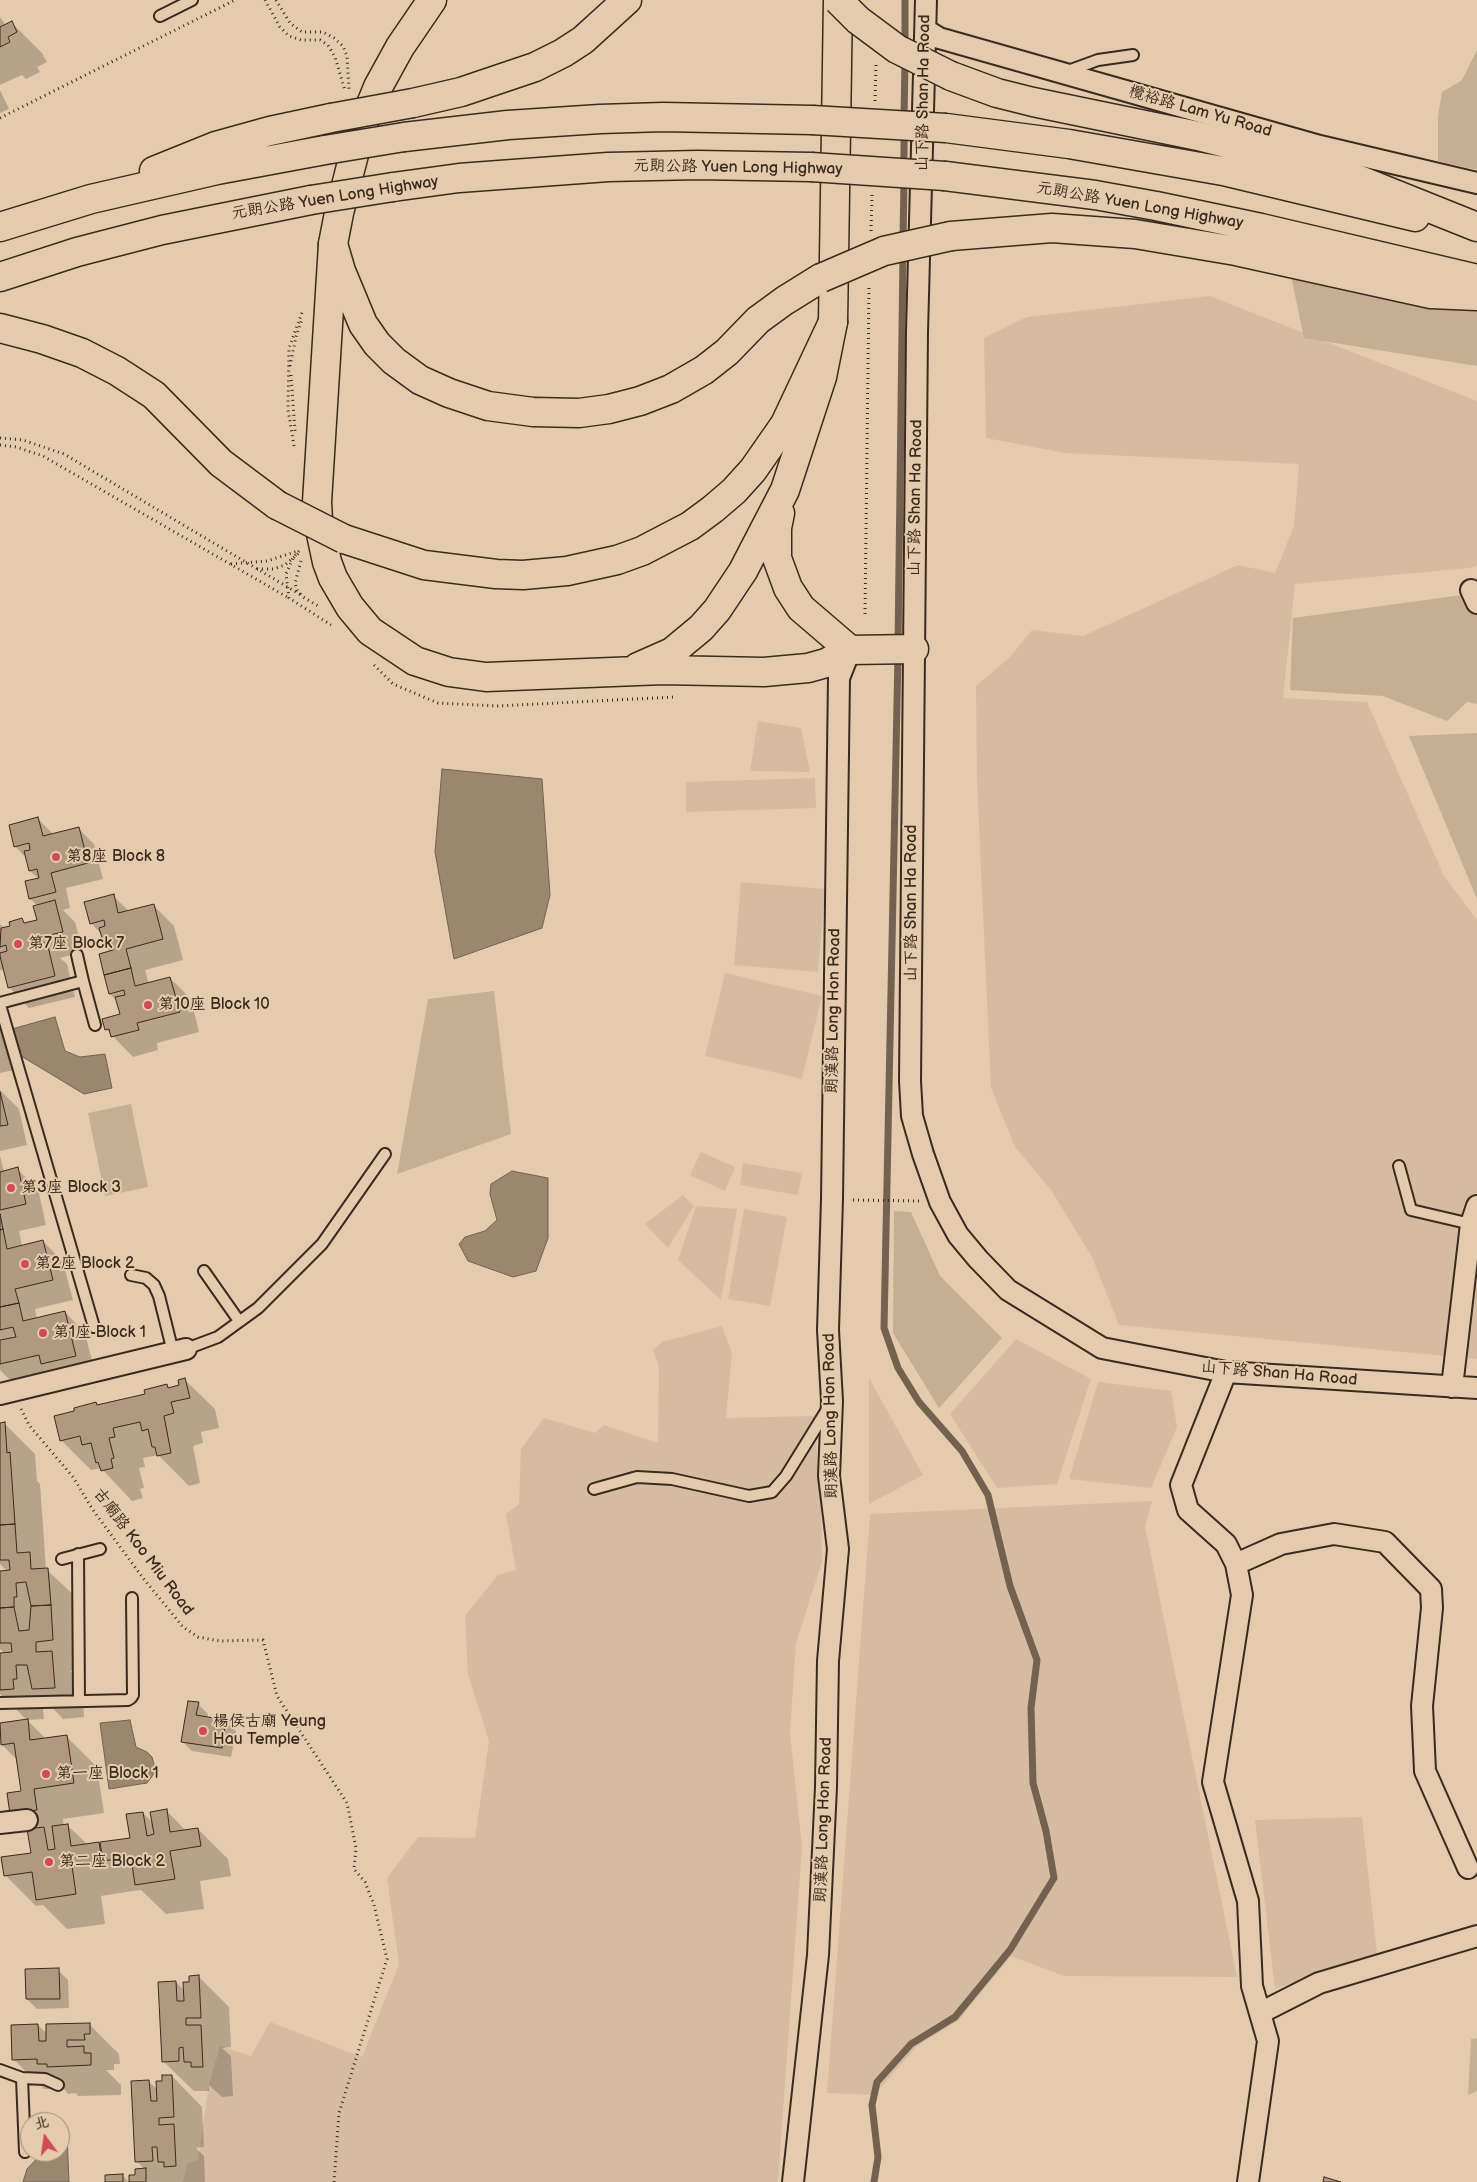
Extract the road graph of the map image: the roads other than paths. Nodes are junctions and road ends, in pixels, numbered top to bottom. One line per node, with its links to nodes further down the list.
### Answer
1 (192, 0): 6 (lane)
2 (432, 0): 15 (main road)
3 (627, 0): 11 (main road, bridge)
4 (838, 0): 12 (main road, bridge); 19 (main road)
5 (926, 0): 7 (street, 山下路 Shan Ha Road)
6 (160, 16)
7 (926, 30): 9 (street, 欖裕路 Lam Yu Road); 23 (street, 山下路 Shan Ha Road)
8 (1133, 55): 9 (lane)
9 (1061, 73): 10 (street, 欖裕路 Lam Yu Road)
10 (1477, 183)
11 (91, 199): 13 (main road); 14 (main road, bridge)
12 (1477, 226)
13 (0, 227)
14 (1477, 232)
15 (333, 244): 18 (main road, bridge); 24 (main road)
16 (0, 277): 17 (main road, 元朗公路 Yuen Long Highway, bridge)
17 (1477, 279)
18 (1477, 296)
19 (833, 322): 20 (main road, bridge); 21 (main road)
20 (0, 328)
21 (785, 490): 22 (main road); 24 (main road)
22 (859, 649): 23 (main road); 24 (main road); 41 (street, 朗漢路 Long Hon Road)
23 (908, 649): 37 (street, 山下路 Shan Ha Road)
24 (617, 672)
25 (77, 955): 26 (lane)
26 (83, 981): 27 (lane); 28 (lane)
27 (0, 1004): 35 (lane)
28 (95, 1025)
29 (385, 1154): 34 (lane)
30 (1399, 1166): 31 (lane)
31 (1474, 1215): 38 (street)
32 (204, 1272): 34 (lane)
33 (131, 1275): 36 (lane)
34 (240, 1321): 36 (lane)
35 (94, 1327)
36 (179, 1351): 40 (street)
37 (1226, 1372): 38 (street, 山下路 Shan Ha Road); 46 (street)
38 (1452, 1387): 39 (street, 山下路 Shan Ha Road)
39 (1477, 1388)
40 (6, 1392)
41 (832, 1401): 42 (lane); 59 (street, 朗漢路 Long Hon Road)
42 (594, 1489)
43 (100, 1548): 44 (lane)
44 (78, 1554): 45 (lane); 48 (lane)
45 (62, 1559)
46 (1236, 1564): 52 (street); 54 (street)
47 (132, 1598): 48 (lane)
48 (78, 1701): 49 (lane)
49 (0, 1703)
50 (27, 1820): 51 (street)
51 (0, 1823)
52 (1468, 1868)
53 (1477, 1936): 54 (street)
54 (1260, 2013): 60 (street)
55 (0, 2070): 56 (lane)
56 (22, 2078): 57 (lane); 58 (lane)
57 (58, 2085)
58 (23, 2112)
59 (793, 2182)
60 (1248, 2182)

